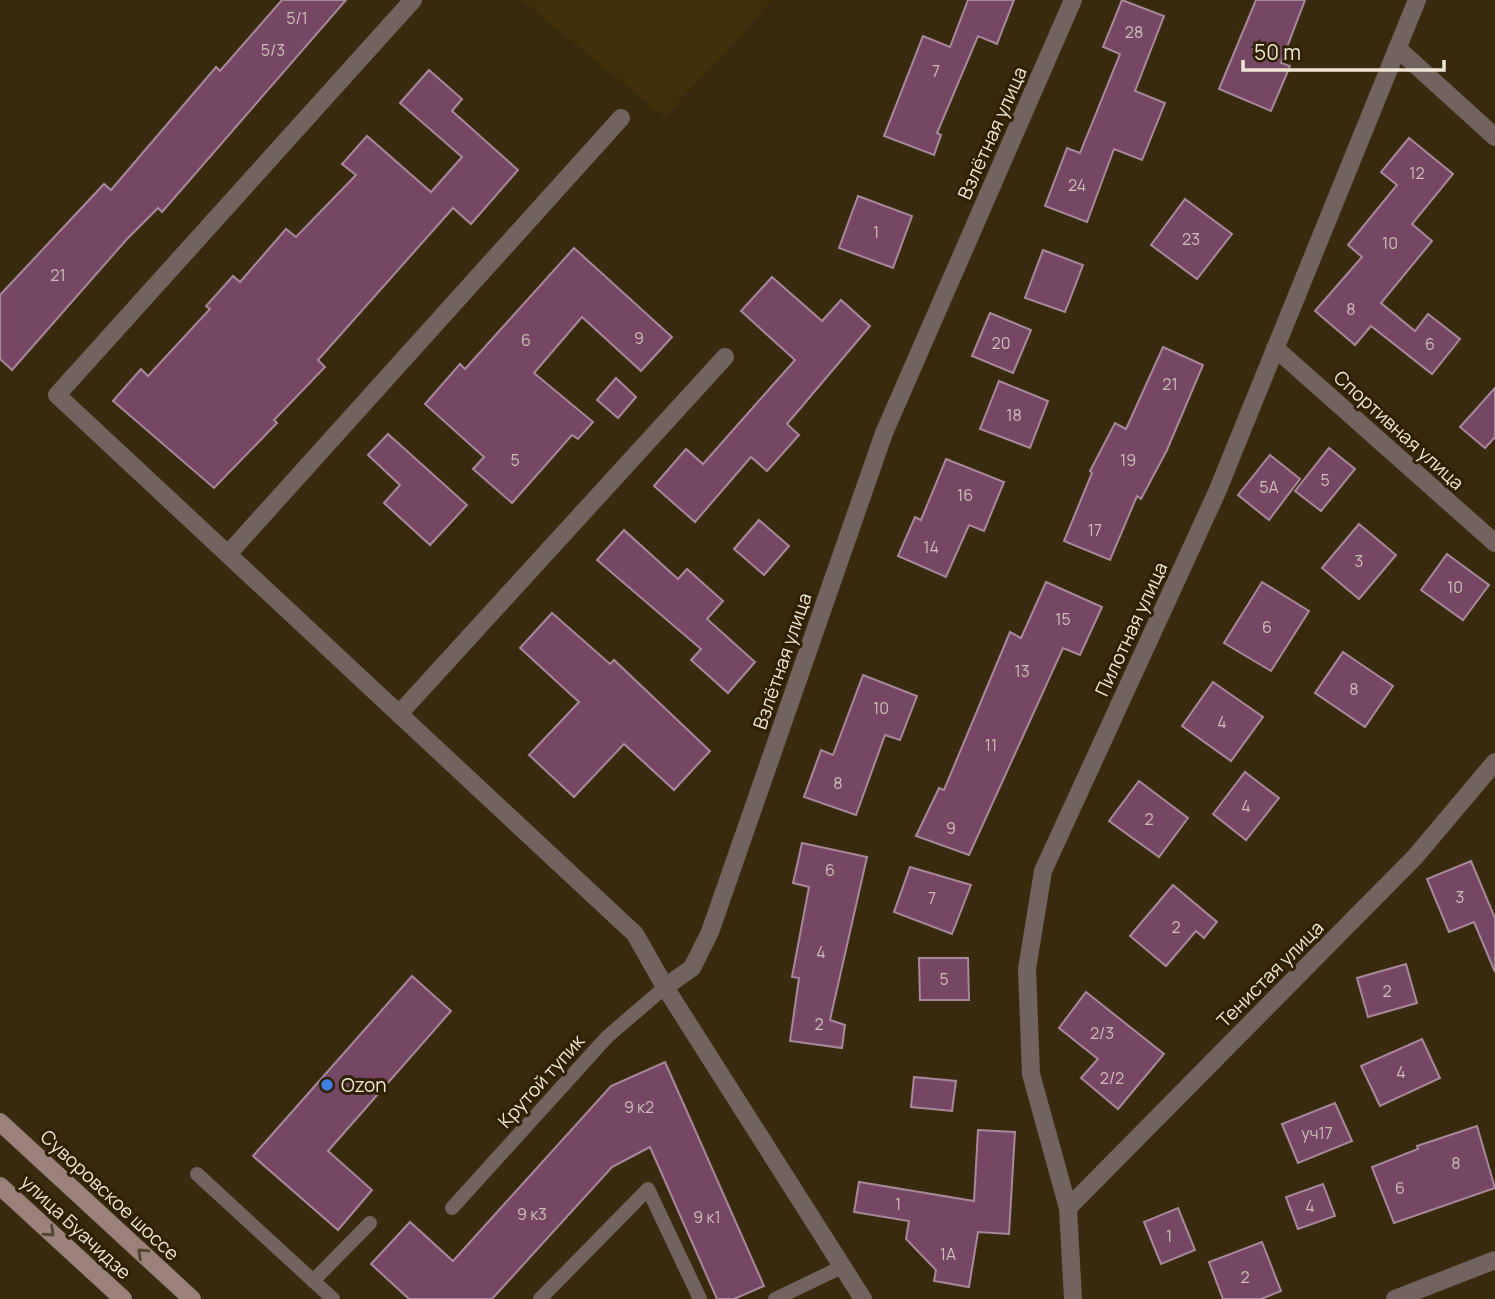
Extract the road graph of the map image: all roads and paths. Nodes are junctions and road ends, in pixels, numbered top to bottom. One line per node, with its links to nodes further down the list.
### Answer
1 (413, 0): 10 (street)
2 (1073, 0): 13 (street, Взлётная улица)
3 (1417, 0): 4 (street, Пилотная улица)
4 (1397, 48): 6 (street); 7 (street, Пилотная улица)
5 (621, 118): 10 (street)
6 (1495, 137)
7 (1275, 348): 9 (street, Спортивная улица); 18 (street, Пилотная улица)
8 (725, 357): 11 (street)
9 (1495, 543)
10 (229, 553): 11 (street)
11 (399, 714): 13 (street)
12 (1495, 762): 18 (street, Тенистая улица)
13 (665, 987): 17 (lane, Крутой тупик); 21 (street)
14 (0, 1122): 24 (main road, Суворовское шоссе, one-way to 14)
15 (197, 1174): 22 (lane)
16 (0, 1186): 23 (main road, улица Буачидзе, one-way to 23)
17 (452, 1208)
18 (1068, 1208): 30 (street, Пилотная улица)
19 (370, 1223): 22 (lane)
20 (1495, 1260): 31 (street)
21 (842, 1267): 28 (lane); 29 (street)
22 (313, 1281): 25 (lane)
23 (123, 1299)
24 (192, 1299)
25 (332, 1299)
26 (540, 1299): 27 (lane)
27 (700, 1299)
28 (775, 1299)
29 (863, 1299)
30 (1073, 1299)
31 (1395, 1299)

